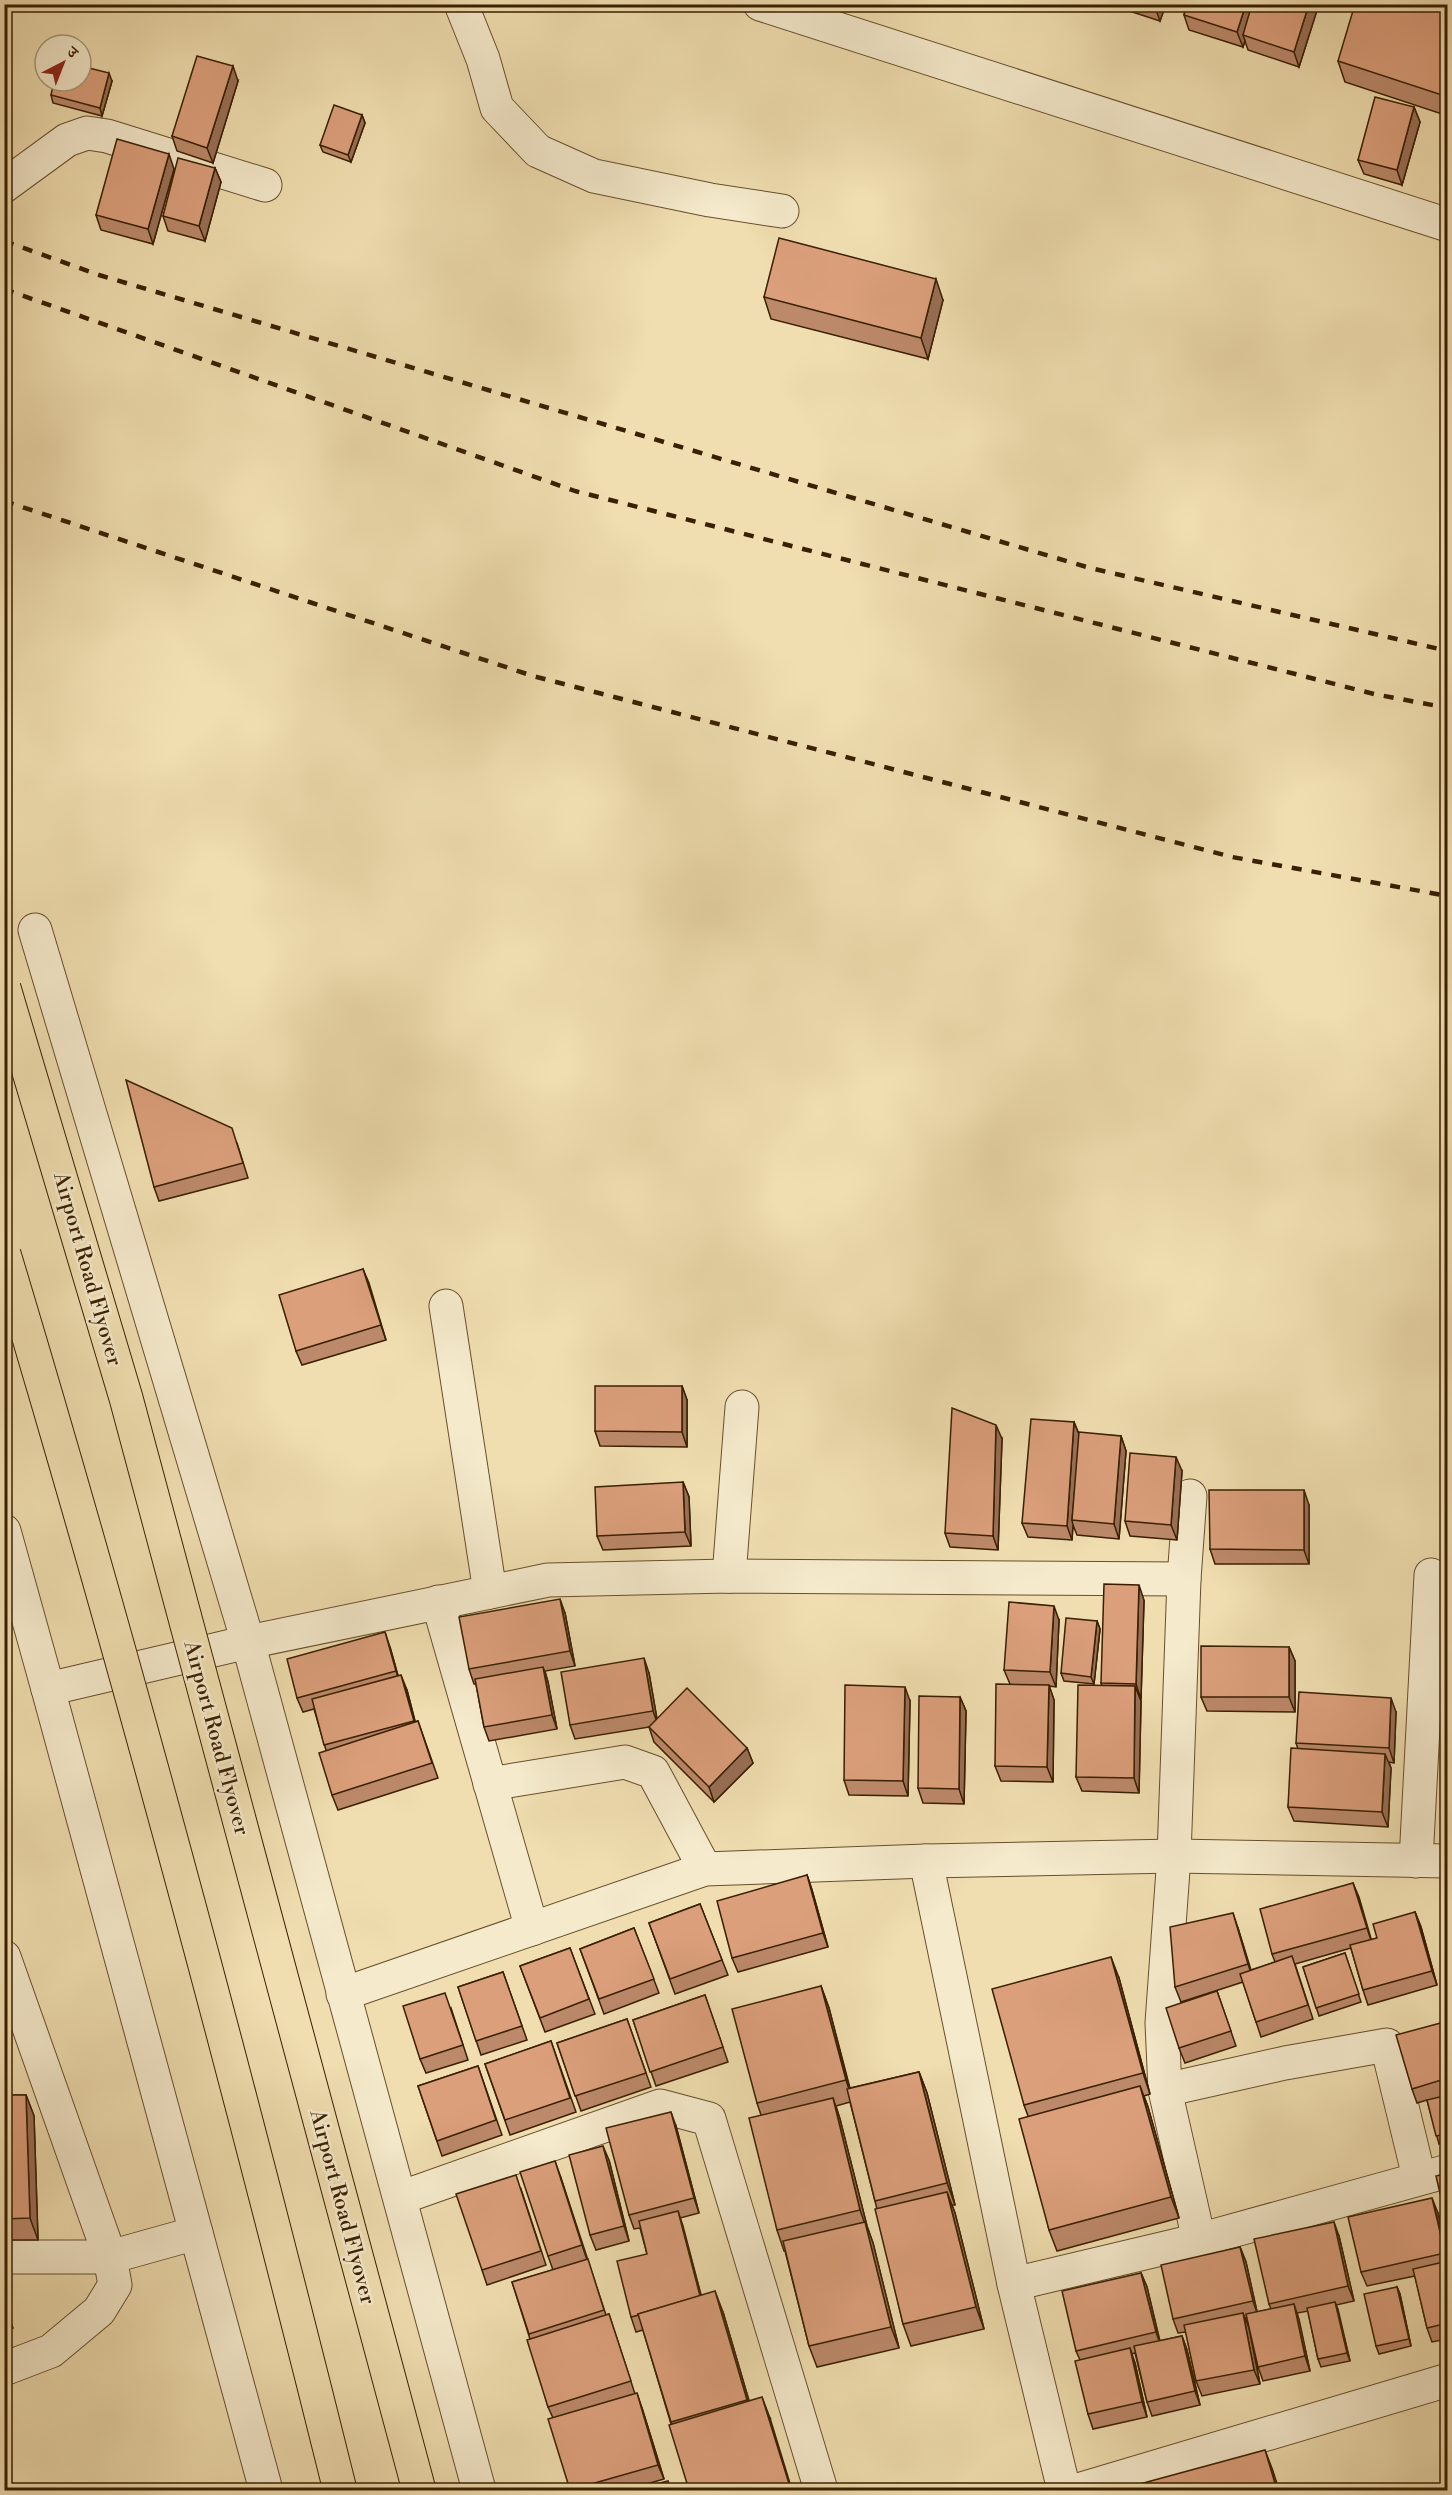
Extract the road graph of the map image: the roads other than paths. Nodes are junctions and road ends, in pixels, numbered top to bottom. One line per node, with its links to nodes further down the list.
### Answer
1 (461, 4): 5 (street)
2 (760, 4): 6 (street)
3 (265, 185): 4 (street)
4 (4, 186)
5 (782, 211)
6 (1448, 225)
7 (35, 930): 19 (street)
8 (4, 988): 42 (main road, Airport Road Flyover, bridge)
9 (4, 1254): 41 (main road, bridge)
10 (446, 1306): 17 (street)
11 (742, 1407): 15 (street)
12 (1190, 1496): 16 (street)
13 (4, 1531): 20 (street)
14 (1431, 1575): 24 (street)
15 (729, 1576): 16 (street); 17 (street)
16 (1184, 1579): 22 (street)
17 (490, 1592): 18 (street)
18 (438, 1602): 19 (street); 21 (street)
19 (248, 1642): 20 (street); 28 (street)
20 (48, 1689): 32 (street)
21 (490, 1784): 25 (street); 26 (street)
22 (1174, 1856): 23 (street); 24 (street); 29 (street)
23 (926, 1861): 25 (street); 36 (street)
24 (1432, 1861)
25 (705, 1869): 26 (street)
26 (532, 1929): 28 (street)
27 (4, 1957): 35 (street)
28 (343, 1994): 31 (street)
29 (1165, 2090): 30 (street); 33 (street)
30 (1433, 2174): 33 (street)
31 (400, 2198): 43 (street); 44 (street)
32 (196, 2233): 35 (street); 40 (street)
33 (1199, 2240): 36 (street)
34 (4, 2257): 35 (street)
35 (110, 2257): 37 (street)
36 (1014, 2284): 45 (street)
37 (4, 2369)
38 (1448, 2380): 39 (street)
39 (1095, 2488)
40 (266, 2490)
41 (340, 2490)
42 (419, 2490)
43 (479, 2490)
44 (821, 2490)
45 (1064, 2490)

